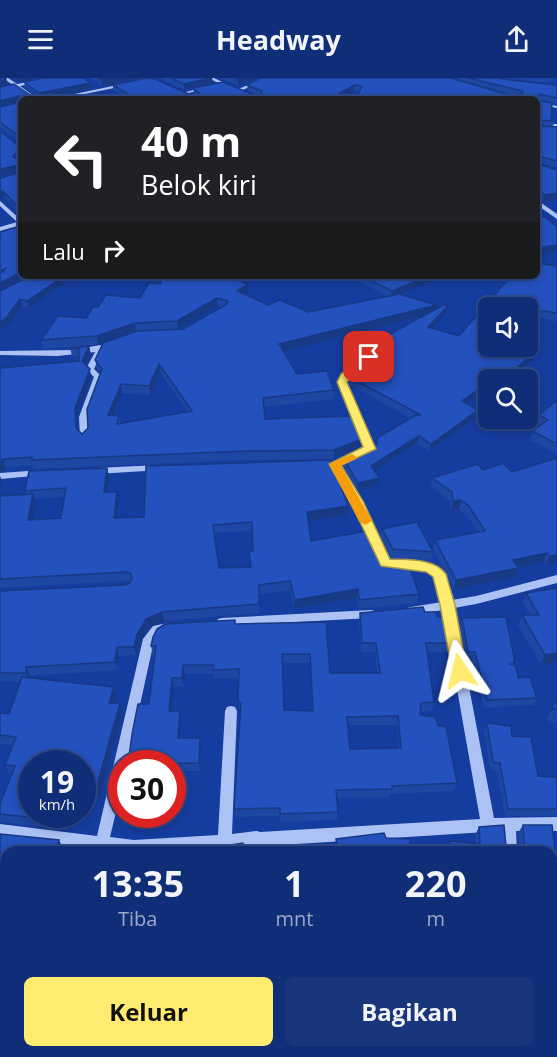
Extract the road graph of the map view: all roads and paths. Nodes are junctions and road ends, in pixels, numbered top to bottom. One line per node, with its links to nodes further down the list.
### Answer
1 (4, 78): 8 (street)
2 (57, 78): 8 (street)
3 (210, 78): 7 (street)
4 (269, 78): 12 (street)
5 (134, 83): 10 (street)
6 (91, 84): 10 (street)
7 (223, 84): 12 (street); 13 (street)
8 (17, 86): 9 (street); 15 (street)
9 (0, 89)
10 (101, 89): 16 (street)
11 (175, 89): 13 (street)
12 (238, 90): 14 (street)
13 (184, 93): 17 (street)
14 (247, 94)
15 (32, 96)
16 (67, 96)
17 (190, 96)
18 (540, 104): 19 (street)
19 (557, 107)
20 (540, 127): 21 (street)
21 (557, 127)
22 (0, 203): 25 (street)
23 (540, 204): 26 (street)
24 (18, 214): 25 (street)
25 (12, 215): 28 (street)
26 (557, 217): 27 (street)
27 (547, 219)
28 (18, 220)
29 (18, 224): 30 (street)
30 (0, 229)
31 (123, 341): 32 (street)
32 (100, 349): 33 (street); 35 (street)
33 (0, 353)
34 (369, 357): 37 (street)
35 (84, 437)
36 (312, 464): 37 (street)
37 (334, 464): 43 (street)
38 (173, 468): 39 (street)
39 (91, 471)
40 (57, 473): 41 (street)
41 (0, 476)
42 (557, 579): 43 (street)
43 (448, 605): 44 (street); 47 (street)
44 (209, 623)
45 (175, 626): 52 (street)
46 (231, 711): 51 (street)
47 (488, 825): 48 (street); 53 (street)
48 (509, 825): 49 (street); 56 (street)
49 (557, 825)
50 (0, 831): 52 (street)
51 (225, 840): 53 (street); 55 (street)
52 (102, 843): 54 (street)
53 (257, 845)
54 (126, 846)
55 (147, 846)
56 (510, 846)

